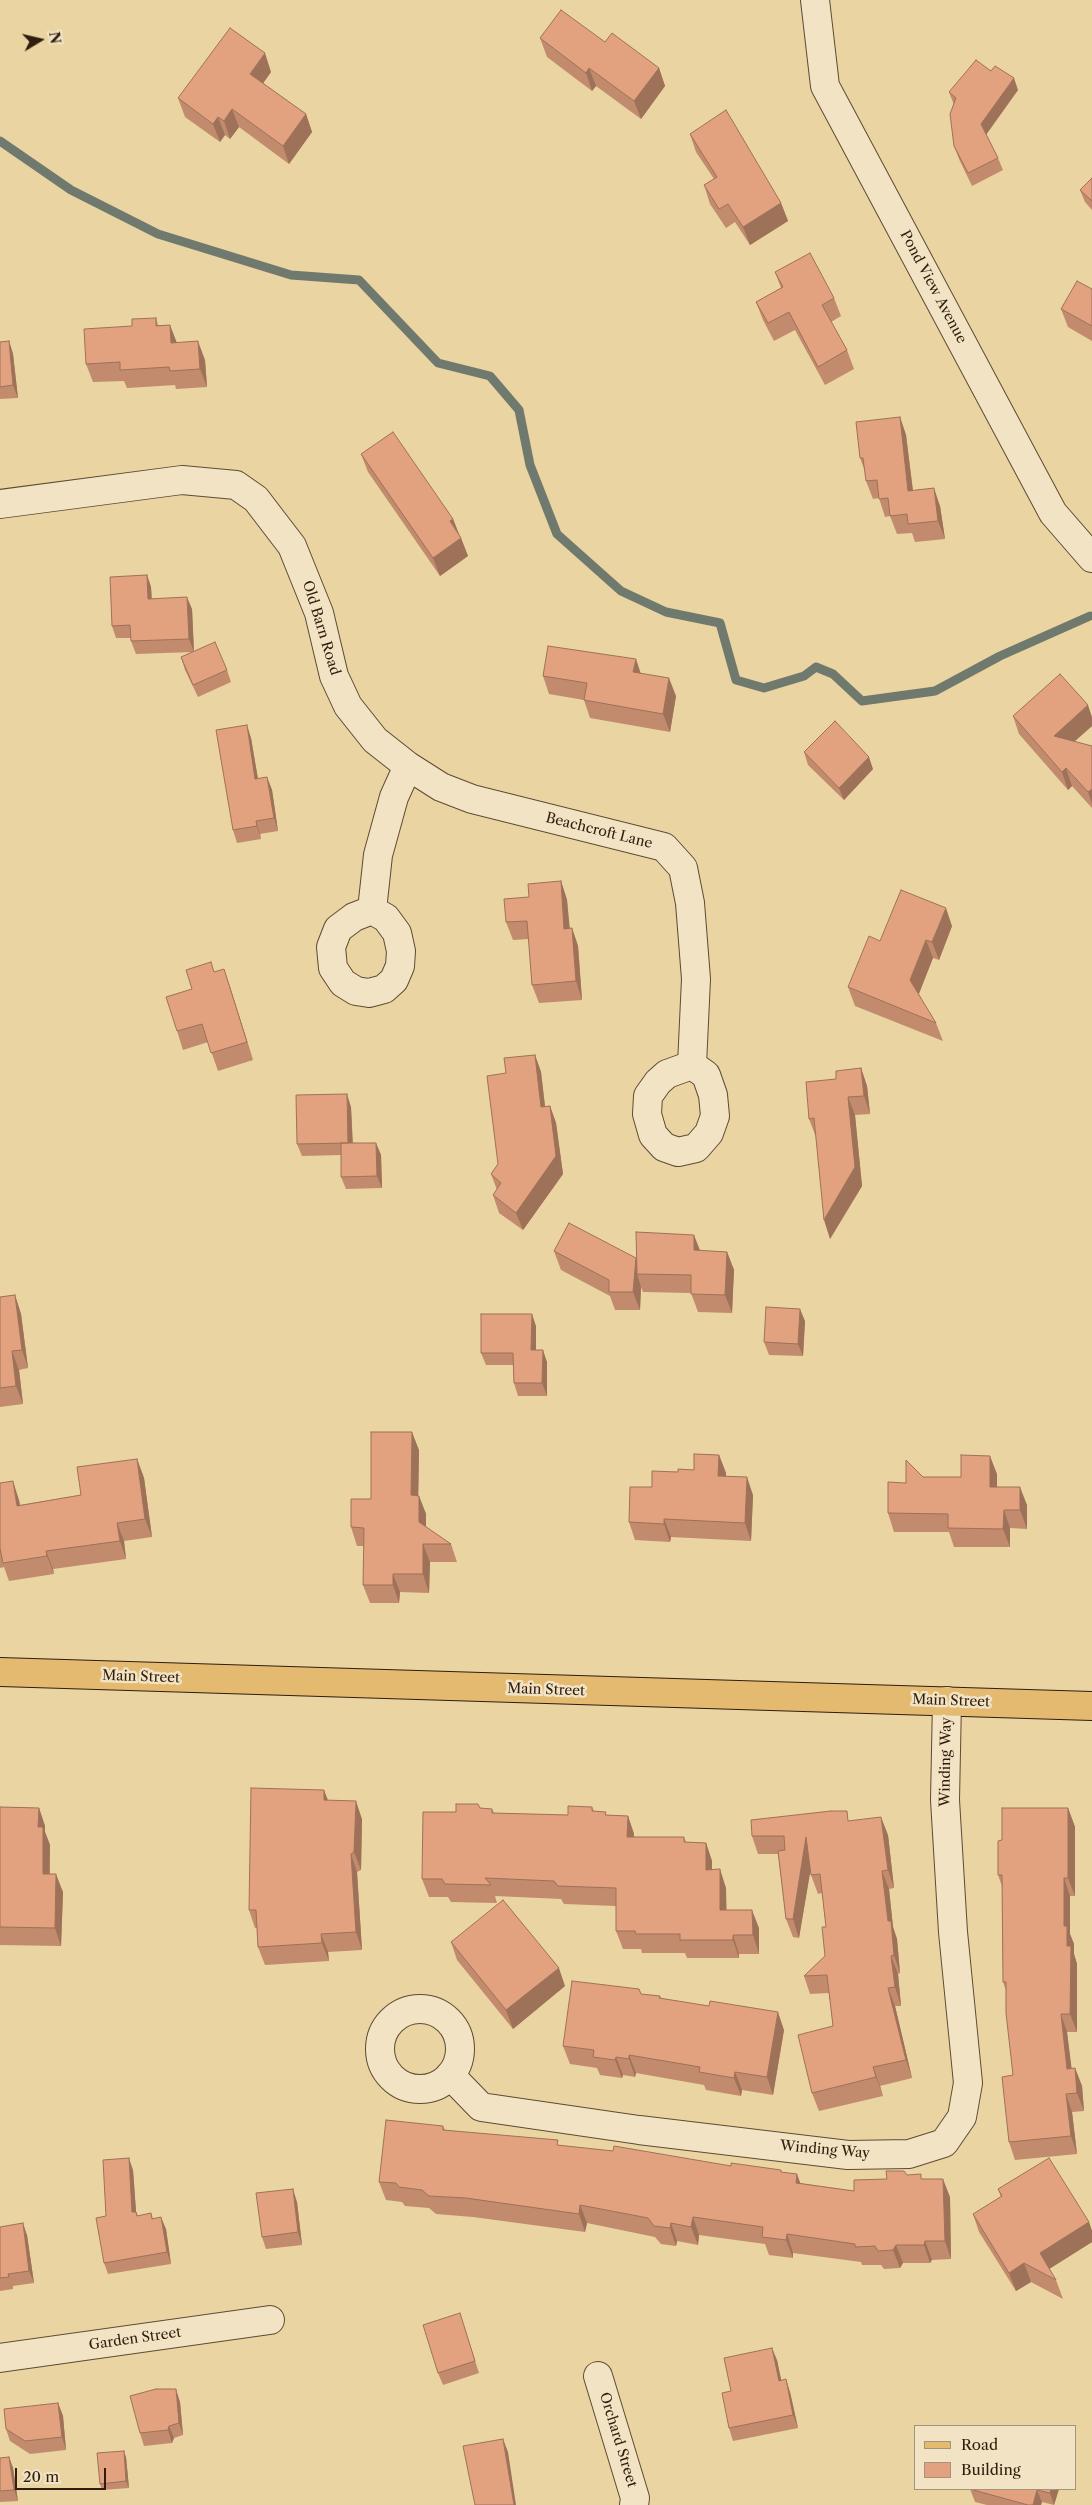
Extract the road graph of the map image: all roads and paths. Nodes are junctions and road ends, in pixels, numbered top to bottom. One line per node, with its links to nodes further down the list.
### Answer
1 (815, 0): 3 (street, Pond View Avenue)
2 (0, 504): 4 (street, Old Barn Road)
3 (1092, 558)
4 (408, 766): 5 (street); 6 (street, Beachcroft Lane)
5 (372, 910)
6 (692, 1065)
7 (0, 1672): 8 (main road, Main Street)
8 (947, 1700): 9 (main road, Main Street); 10 (street, Winding Way)
9 (1092, 1706)
10 (450, 2075)
11 (270, 2320): 12 (street, Garden Street)
12 (0, 2358)
13 (598, 2376): 14 (street, Orchard Street)
14 (634, 2505)

